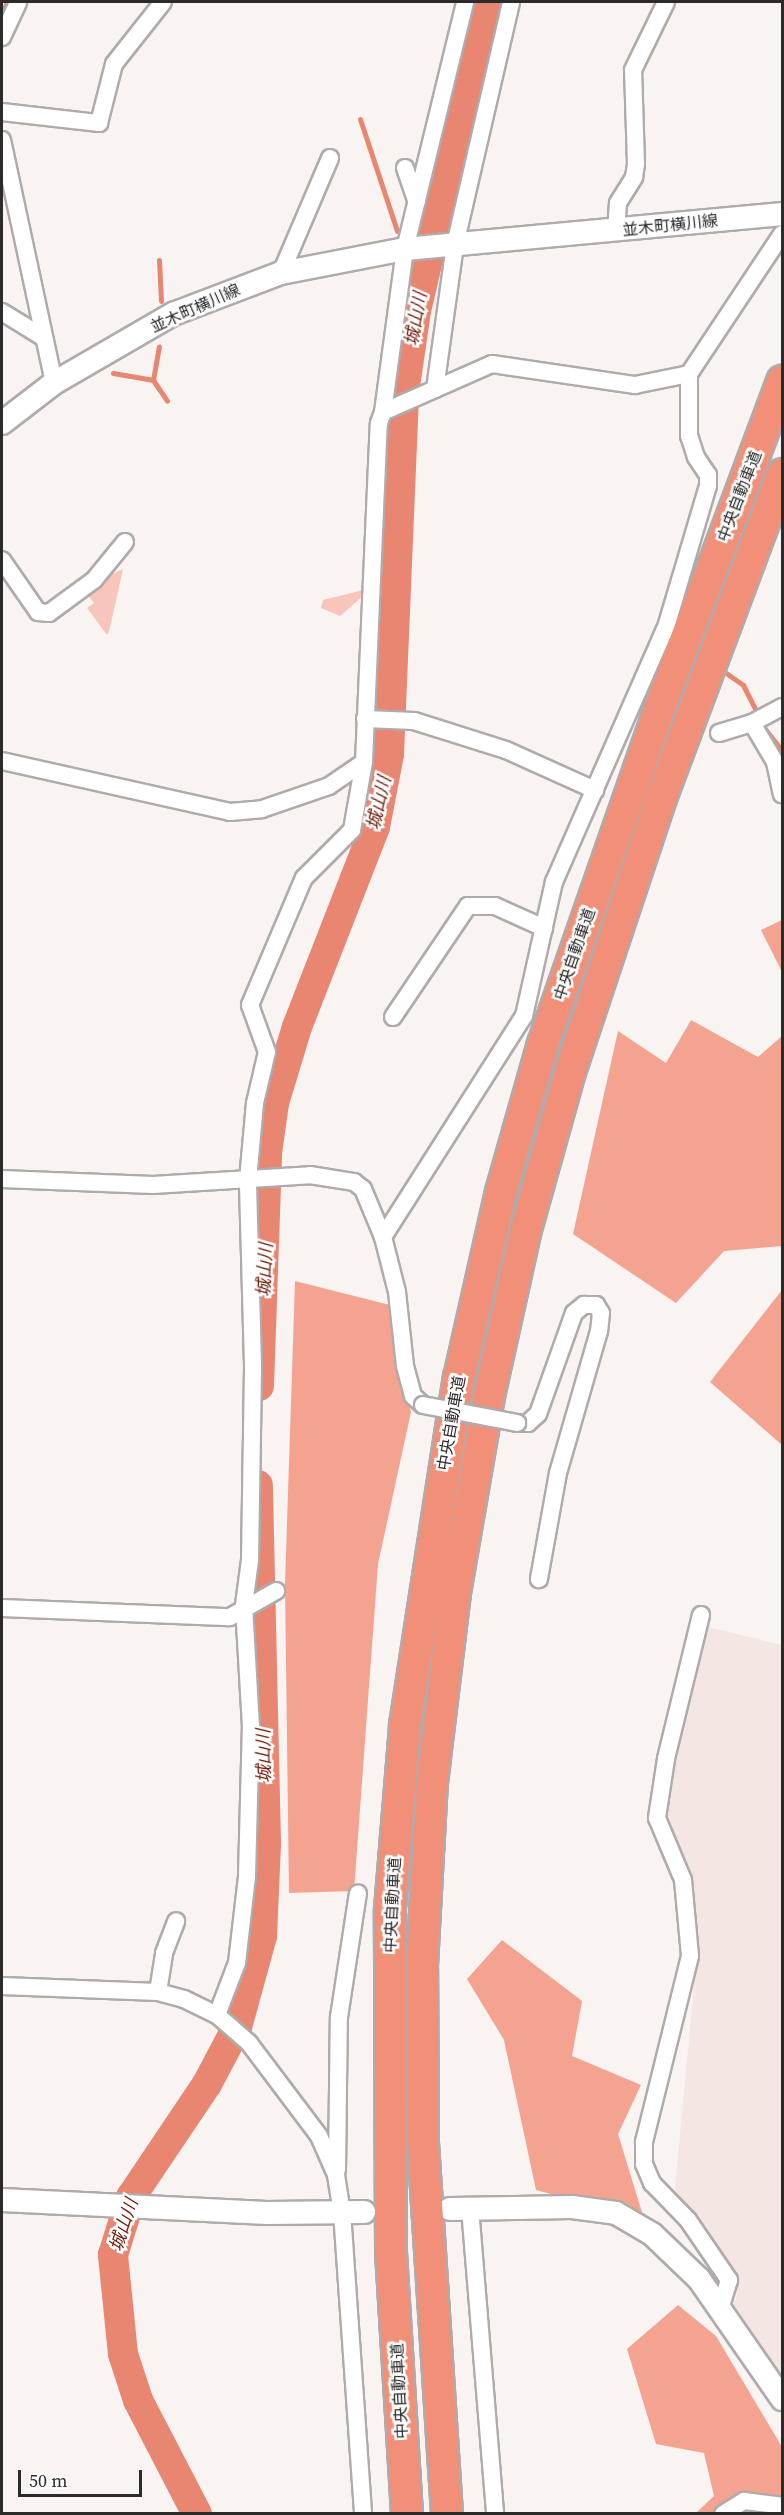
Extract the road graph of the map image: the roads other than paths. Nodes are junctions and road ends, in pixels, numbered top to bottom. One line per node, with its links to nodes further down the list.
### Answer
1 (18, 2): 6 (street)
2 (163, 2): 7 (street)
3 (465, 2): 11 (street)
4 (511, 2): 15 (street)
5 (666, 2): 13 (street)
6 (2, 37)
7 (2, 112)
8 (2, 140): 19 (street)
9 (330, 158): 17 (street)
10 (405, 168): 11 (street)
11 (417, 202): 16 (street)
12 (783, 214): 13 (street, 並木町横川線)
13 (616, 231): 15 (street, 並木町横川線)
14 (783, 234): 20 (street)
15 (453, 245): 16 (street, 並木町横川線); 23 (street)
16 (409, 249): 17 (street, 並木町横川線); 24 (street)
17 (281, 273): 22 (street, 並木町横川線)
18 (2, 312): 19 (street)
19 (41, 336): 22 (street)
20 (689, 374): 23 (street); 35 (street)
21 (783, 381): 60 (highway, 中央自動車道)
22 (54, 383): 25 (street, 並木町横川線)
23 (430, 392): 24 (street)
24 (387, 410): 30 (street)
25 (2, 423)
26 (783, 474): 61 (highway, 中央自動車道)
27 (125, 542): 28 (street)
28 (2, 560)
29 (783, 707): 31 (street)
30 (369, 719): 34 (street); 35 (street)
31 (752, 723): 32 (street); 36 (street)
32 (719, 733)
33 (2, 761): 34 (street)
34 (364, 762): 40 (street)
35 (594, 790): 37 (street)
36 (783, 794)
37 (544, 928): 38 (street); 41 (street)
38 (393, 1017)
39 (2, 1179): 40 (street)
40 (251, 1180): 41 (street); 44 (street)
41 (383, 1238): 42 (street, bridge)
42 (539, 1579)
43 (274, 1592): 44 (street)
44 (250, 1604): 45 (street); 51 (street)
45 (2, 1608)
46 (701, 1615): 56 (street)
47 (358, 1893): 52 (street)
48 (176, 1921): 50 (street)
49 (2, 1986): 50 (street)
50 (158, 1992): 51 (street)
51 (220, 2017): 52 (street)
52 (336, 2175): 55 (street)
53 (2, 2200): 55 (street)
54 (460, 2208): 56 (street); 62 (street)
55 (353, 2212): 59 (street)
56 (721, 2306): 57 (street)
57 (783, 2399)
58 (783, 2506): 63 (street)
59 (363, 2514)
60 (407, 2514)
61 (447, 2514)
62 (495, 2514)
63 (723, 2514)

